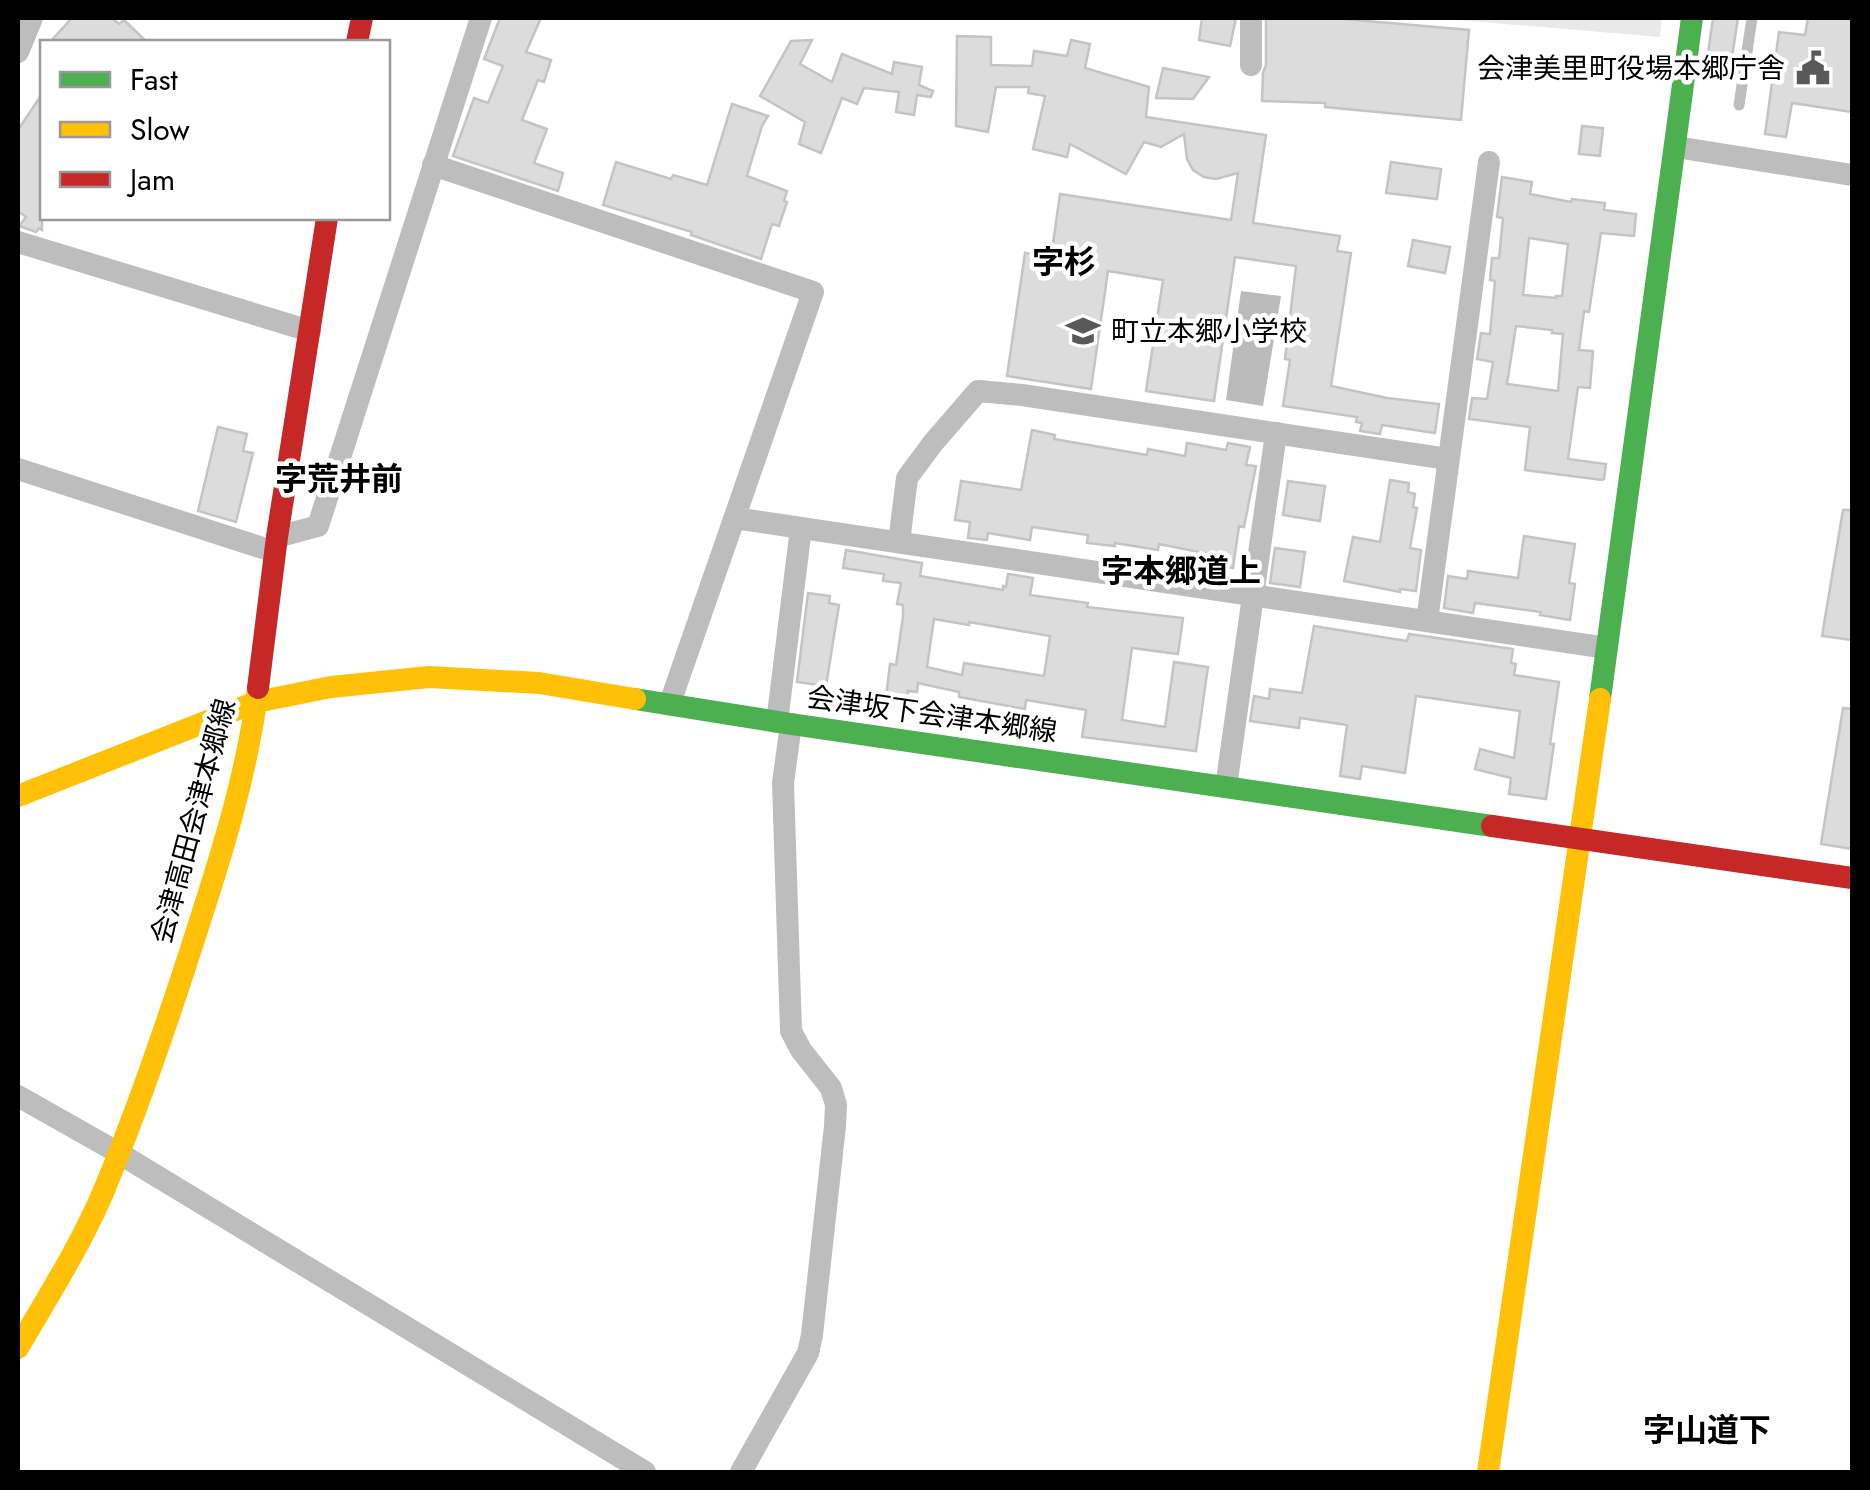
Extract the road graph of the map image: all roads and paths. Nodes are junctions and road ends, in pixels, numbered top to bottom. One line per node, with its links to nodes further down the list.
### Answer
1 (32, 18): 6 (street)
2 (481, 18): 11 (street)
3 (1250, 18): 7 (street)
4 (1692, 18): 9 (main road)
5 (1752, 18): 8 (lane)
6 (18, 52)
7 (1251, 65)
8 (1739, 105)
9 (1676, 148): 12 (street); 25 (main road)
10 (1488, 162): 17 (street)
11 (433, 166): 19 (street); 22 (street)
12 (1852, 175)
13 (328, 220): 15 (main road, 会津高田会津本郷線)
14 (18, 242): 15 (street)
15 (310, 331): 22 (main road, 会津高田会津本郷線)
16 (1276, 433): 17 (street); 21 (street); 23 (street)
17 (1448, 459): 24 (street)
18 (18, 469): 22 (street)
19 (734, 518): 20 (street); 27 (street)
20 (801, 528): 21 (street); 28 (street)
21 (898, 542): 23 (street)
22 (276, 544): 26 (main road, 会津高田会津本郷線)
23 (1254, 596): 24 (street); 29 (street)
24 (1427, 622): 25 (street)
25 (1607, 648): 31 (main road)
26 (256, 702): 27 (main road, 会津坂下会津本郷線); 30 (main road, 会津坂下会津本郷線); 34 (main road, 会津高田会津本郷線)
27 (670, 703): 28 (main road, 会津坂下会津本郷線)
28 (784, 723): 29 (main road, 会津坂下会津本郷線); 37 (street)
29 (1226, 786): 31 (main road, 会津坂下会津本郷線)
30 (18, 796)
31 (1581, 837): 32 (main road, 会津坂下会津本郷線); 38 (main road)
32 (1852, 878)
33 (18, 1096): 34 (street)
34 (117, 1152): 35 (main road, 会津高田会津本郷線); 36 (street)
35 (18, 1348)
36 (645, 1472)
37 (741, 1472)
38 (1488, 1472)

